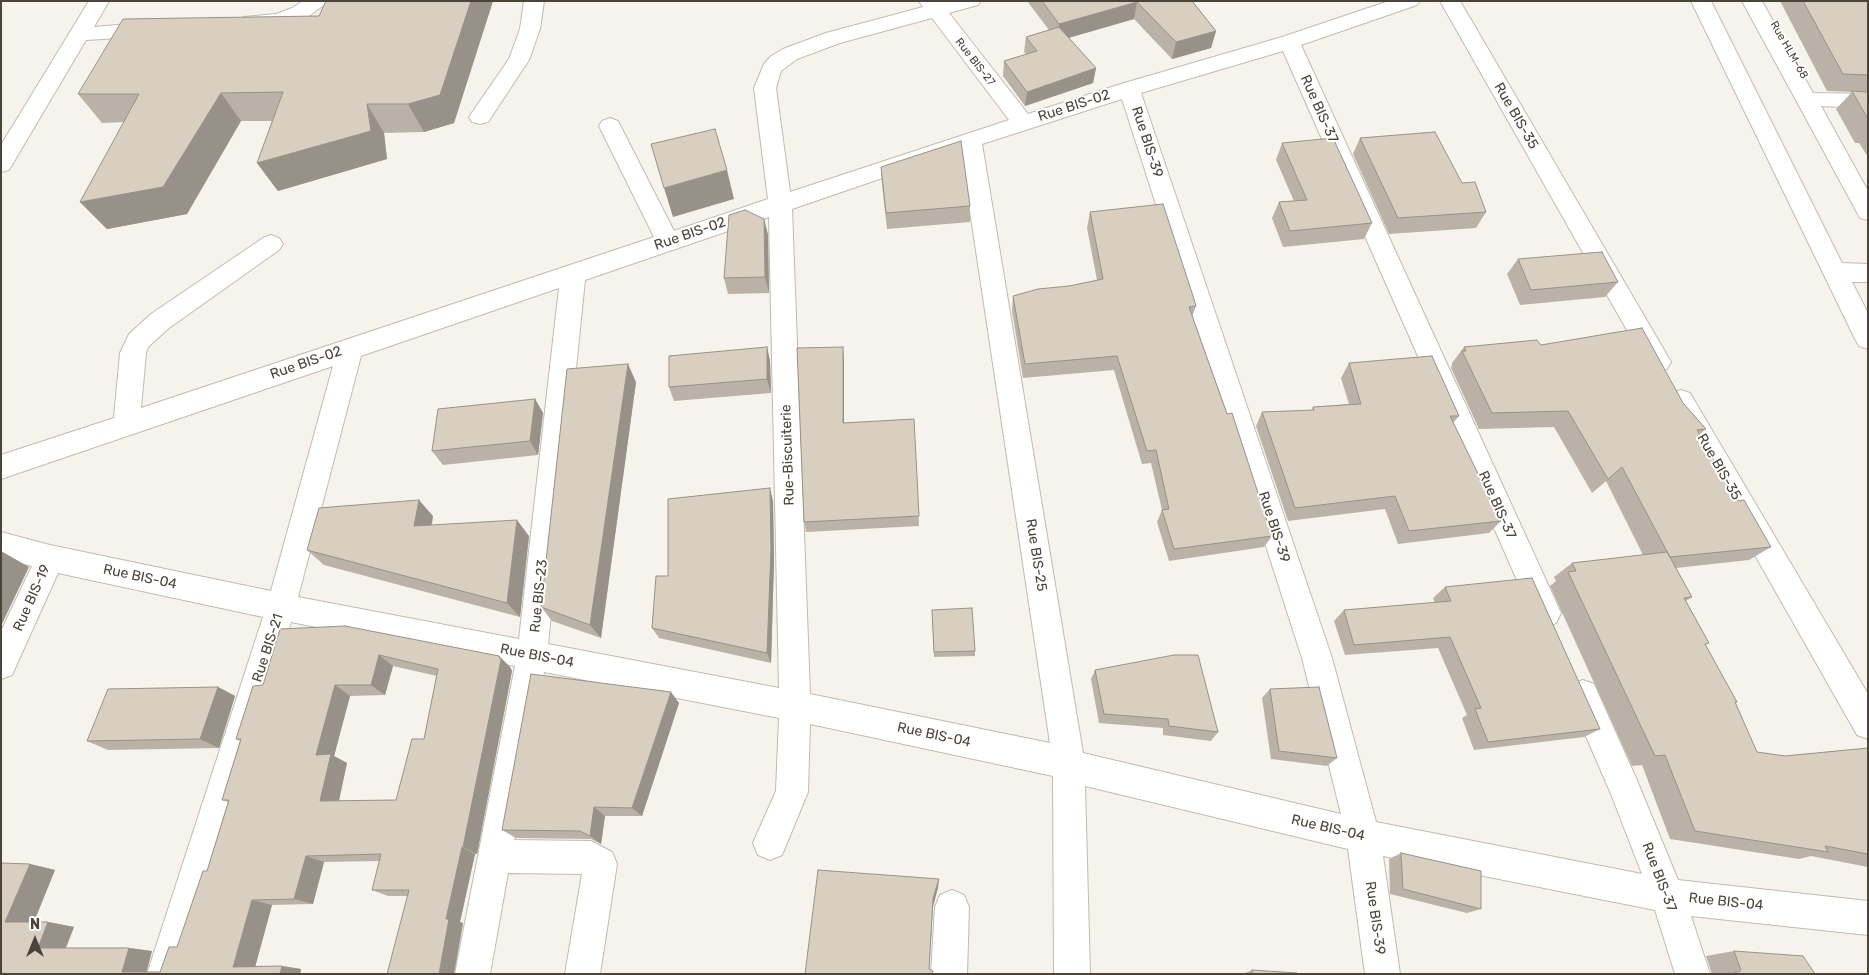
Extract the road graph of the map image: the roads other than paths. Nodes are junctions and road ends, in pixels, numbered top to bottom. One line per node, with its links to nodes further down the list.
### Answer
1 (99, 1): 13 (street)
2 (317, 1): 11 (street)
3 (534, 1): 18 (street)
4 (971, 1): 10 (street, Rue-Biscuiterie)
5 (1410, 1): 14 (street, Rue BIS-02)
6 (1450, 1): 43 (street, Rue BIS-35)
7 (1701, 1): 28 (street)
8 (1752, 1): 25 (street)
9 (1761, 1): 16 (street, Rue HLM-68)
10 (932, 6): 19 (street, Rue BIS-27); 24 (street, Rue-Biscuiterie)
11 (230, 24)
12 (172, 28): 13 (street)
13 (81, 34): 22 (street)
14 (1289, 42): 15 (street, Rue BIS-02); 38 (street, Rue BIS-37)
15 (1129, 89): 19 (street, Rue BIS-02); 45 (street, Rue BIS-39)
16 (1817, 98): 17 (street); 23 (street, Rue HLM-68)
17 (1868, 101)
18 (480, 117)
19 (1023, 123): 21 (street, Rue BIS-02)
20 (610, 126): 26 (street)
21 (970, 140): 24 (street, Rue BIS-02); 44 (street, Rue BIS-25)
22 (1, 164)
23 (1868, 189)
24 (780, 203): 26 (street, Rue BIS-02); 42 (street, Rue-Biscuiterie)
25 (1868, 212)
26 (668, 242): 30 (street, Rue BIS-02)
27 (271, 244): 33 (street)
28 (1835, 272): 29 (street); 31 (street)
29 (1868, 274)
30 (573, 275): 32 (street, Rue BIS-02); 39 (street, Rue BIS-23)
31 (1868, 339)
32 (350, 348): 33 (street, Rue BIS-02); 37 (street, Rue BIS-21)
33 (127, 424): 34 (street, Rue BIS-02)
34 (1, 467)
35 (1, 544): 36 (street, Rue BIS-04)
36 (50, 558): 37 (street, Rue BIS-04); 40 (street, Rue BIS-19)
37 (281, 607): 39 (street, Rue BIS-04); 51 (street, Rue BIS-21)
38 (1555, 634)
39 (532, 656): 42 (street, Rue BIS-04); 47 (street, Rue BIS-23)
40 (1, 665)
41 (1572, 670): 48 (street, Rue BIS-37)
42 (795, 706): 44 (street, Rue BIS-04); 46 (street, Rue-Biscuiterie)
43 (1868, 724)
44 (1058, 762): 45 (street, Rue BIS-04); 55 (street, Rue BIS-25)
45 (1363, 836): 48 (street, Rue BIS-04); 56 (street, Rue BIS-39)
46 (770, 843)
47 (494, 856): 52 (street, Rue BIS-23); 53 (street)
48 (1667, 896): 50 (street, Rue BIS-04); 57 (street, Rue BIS-37)
49 (952, 907): 54 (street)
50 (1868, 918)
51 (164, 974)
52 (472, 974)
53 (582, 974)
54 (949, 974)
55 (1072, 974)
56 (1383, 974)
57 (1693, 974)

